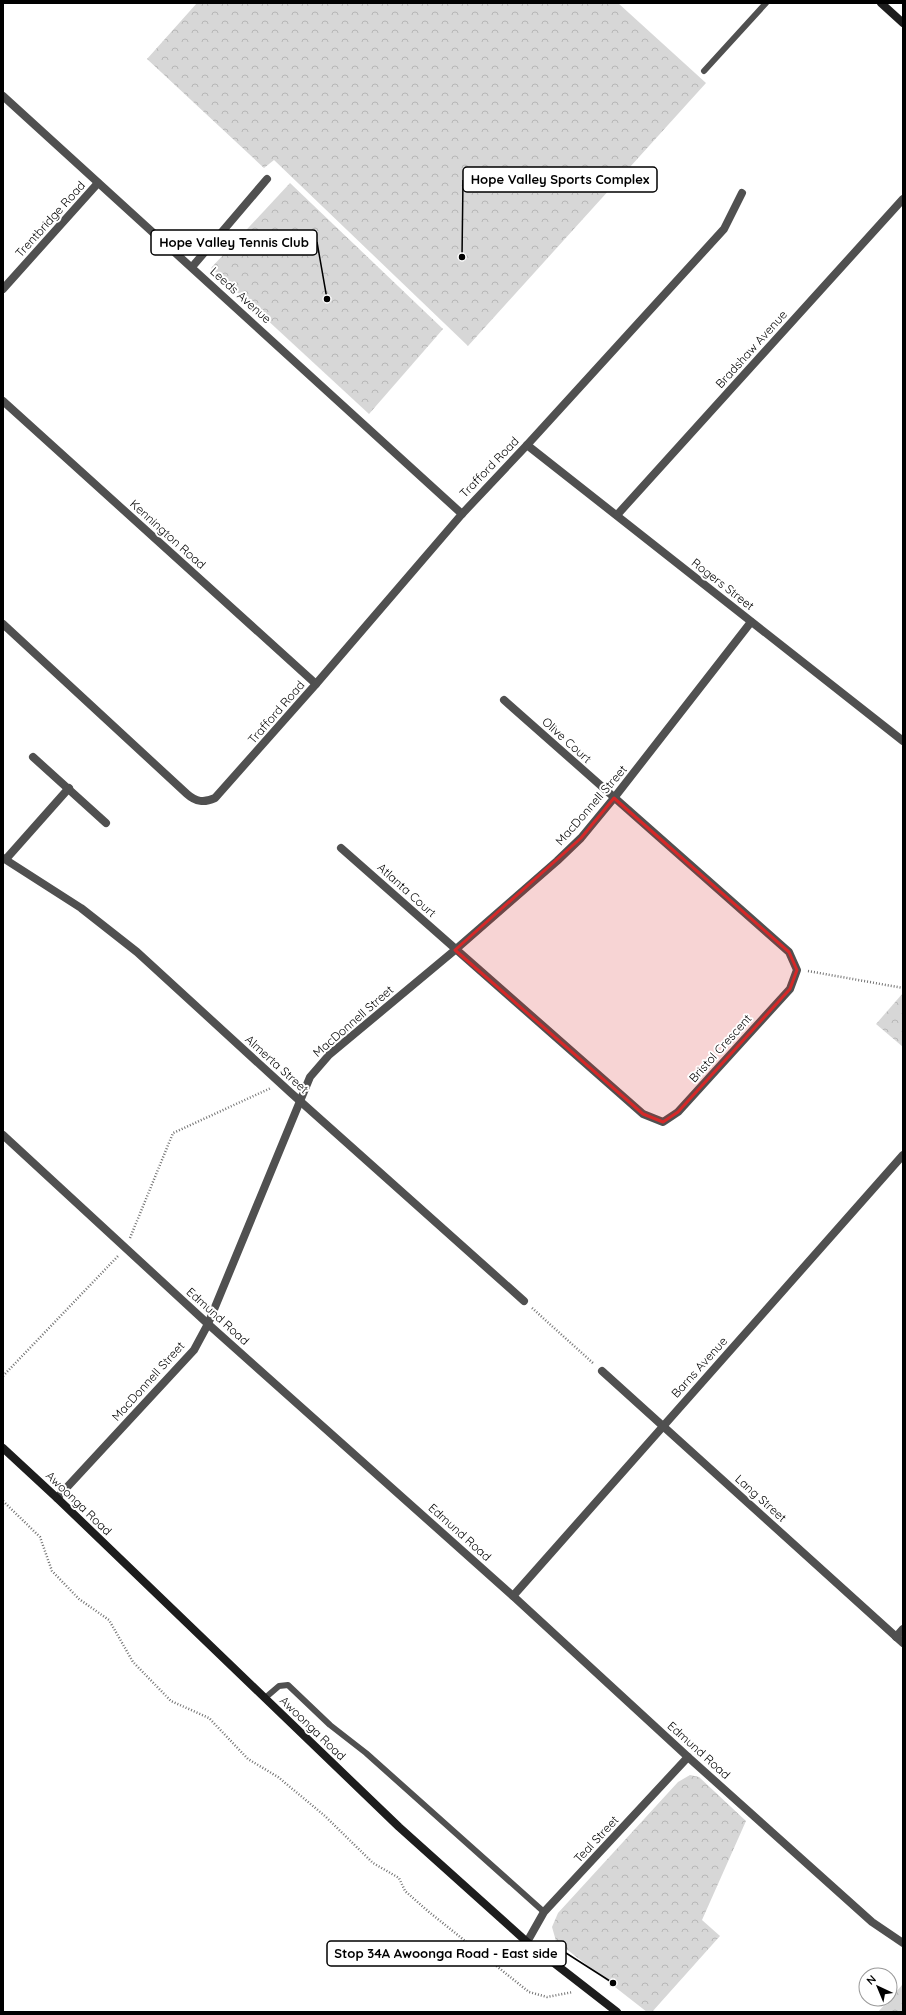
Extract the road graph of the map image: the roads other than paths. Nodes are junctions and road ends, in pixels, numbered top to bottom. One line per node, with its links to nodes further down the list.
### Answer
1 (766, 3): 4 (lane)
2 (881, 3): 3 (main road)
3 (903, 23)
4 (704, 71)
5 (3, 96): 7 (street, Leeds Avenue)
6 (267, 179): 10 (street)
7 (98, 183): 10 (street, Leeds Avenue); 11 (street, Trentbridge Road)
8 (742, 193): 13 (street, Trafford Road)
9 (903, 199): 15 (street, Bradshaw Avenue)
10 (192, 267): 14 (street, Leeds Avenue)
11 (3, 289)
12 (3, 401): 18 (street, Kennington Road)
13 (527, 445): 14 (street, Trafford Road); 15 (street, Rogers Street)
14 (462, 514): 18 (street, Trafford Road)
15 (617, 515): 16 (street, Rogers Street)
16 (751, 622): 20 (street, Rogers Street); 23 (street, MacDonnell Street)
17 (3, 624): 18 (street, Trafford Road)
18 (316, 684)
19 (504, 700): 23 (street, Olive Court)
20 (903, 741)
21 (33, 757): 22 (street)
22 (69, 788): 24 (street); 26 (street)
23 (614, 798): 27 (street, MacDonnell Street); 27 (street, Bristol Crescent)
24 (106, 823)
25 (341, 848): 27 (street, Atlanta Court)
26 (4, 858): 28 (street, Almerta Street)
27 (455, 950): 28 (street, MacDonnell Street)
28 (301, 1103): 31 (street, Almerta Street); 32 (street, MacDonnell Street)
29 (3, 1135): 32 (street, Edmund Road)
30 (903, 1156): 34 (street, Barns Avenue)
31 (524, 1301)
32 (208, 1324): 36 (street, MacDonnell Street); 37 (street, Edmund Road)
33 (602, 1371): 34 (street, Lang Street)
34 (663, 1425): 37 (street, Barns Avenue); 39 (street, Lang Street)
35 (3, 1448): 36 (main road, Awoonga Road)
36 (57, 1498): 41 (main road, Awoonga Road)
37 (513, 1596): 42 (street, Edmund Road)
38 (903, 1629): 39 (street)
39 (896, 1637): 40 (street, Lang Street)
40 (903, 1643)
41 (265, 1698): 43 (lane); 44 (main road, Awoonga Road)
42 (688, 1756): 43 (street, Teal Street); 45 (street, Edmund Road)
43 (544, 1912): 44 (street, Teal Street)
44 (527, 1942): 46 (main road, Awoonga Road)
45 (903, 1943)
46 (618, 2012)

